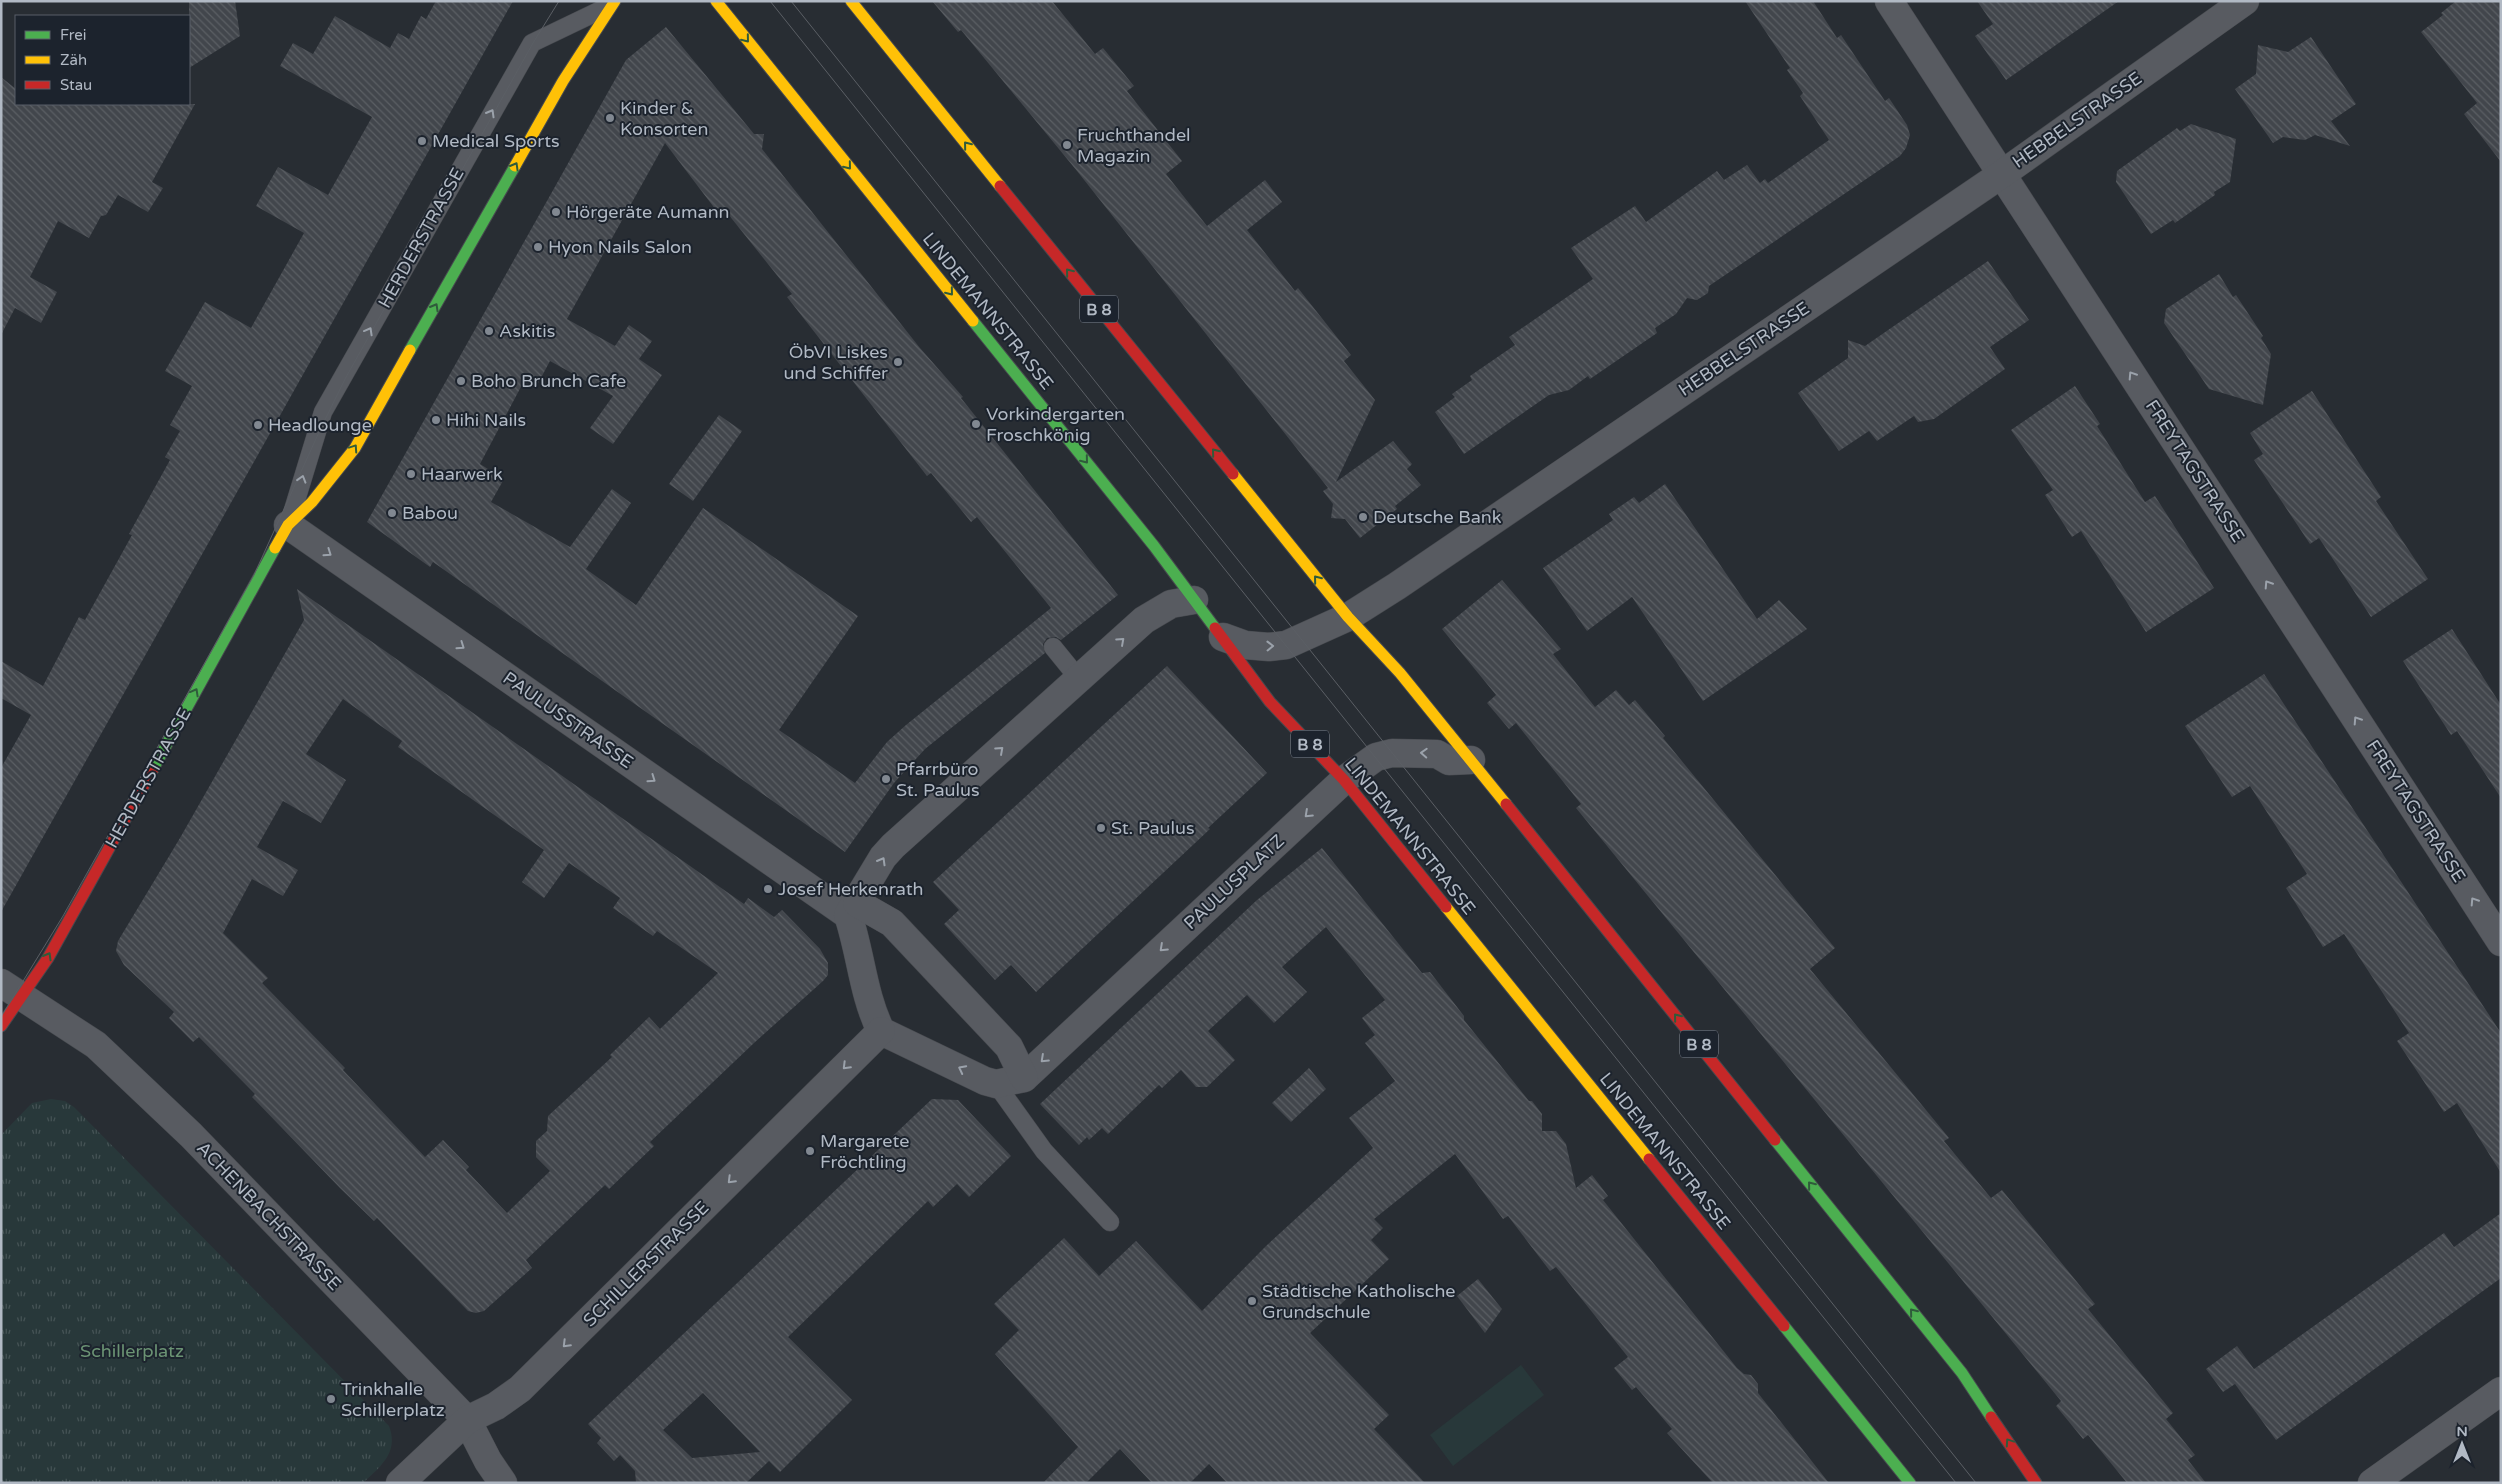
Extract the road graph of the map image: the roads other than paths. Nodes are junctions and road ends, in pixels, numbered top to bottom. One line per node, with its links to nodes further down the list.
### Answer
1 (614, 1): 7 (main road, HERDERSTRASSE, one-way to 1); 7 (lane, HERDERSTRASSE, one-way to 1)
2 (716, 1): 8 (main road, LINDEMANNSTRASSE / B 8, one-way to 8)
3 (851, 1): 9 (main road, B 8, one-way to 3)
4 (1889, 1): 6 (street, FREYTAGSTRASSE)
5 (2245, 1): 6 (street, HEBBELSTRASSE)
6 (2002, 174): 9 (street, HEBBELSTRASSE); 16 (street, FREYTAGSTRASSE, one-way to 6)
7 (288, 525): 15 (street, PAULUSSTRASSE, one-way to 15); 17 (main road, HERDERSTRASSE, one-way to 7)
8 (1194, 600): 10 (main road, LINDEMANNSTRASSE / B 8); 12 (street, one-way to 8)
9 (1348, 617): 10 (street, HEBBELSTRASSE, one-way to 9); 13 (main road, B 8)
10 (1223, 637): 14 (main road, LINDEMANNSTRASSE / B 8)
11 (1053, 647): 12 (lane)
12 (1079, 679): 15 (street, one-way to 12)
13 (1471, 760): 14 (street, PAULUSPLATZ, one-way to 14); 28 (main road, B 8, one-way to 13)
14 (1344, 780): 20 (street, PAULUSPLATZ, one-way to 20); 27 (main road, LINDEMANNSTRASSE / B 8)
15 (853, 909): 19 (street); 20 (street)
16 (2501, 942)
17 (12, 990): 18 (main road, HERDERSTRASSE); 24 (street, ACHENBACHSTRASSE)
18 (1, 1026)
19 (881, 1032): 21 (street, one-way to 19); 24 (street, SCHILLERSTRASSE, one-way to 24)
20 (1024, 1078): 21 (street)
21 (996, 1084): 22 (lane)
22 (1110, 1222)
23 (2501, 1391): 29 (street)
24 (466, 1420): 25 (street, SCHILLERSTRASSE); 26 (street, ACHENBACHSTRASSE)
25 (400, 1483)
26 (504, 1483)
27 (1910, 1483)
28 (2036, 1483)
29 (2372, 1483)

